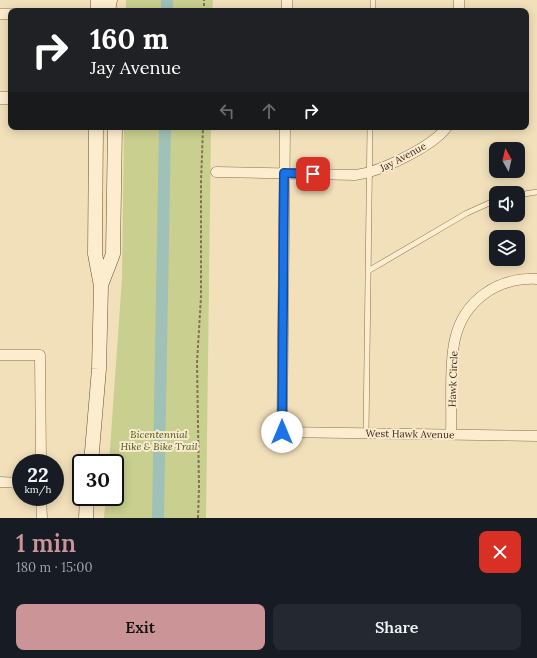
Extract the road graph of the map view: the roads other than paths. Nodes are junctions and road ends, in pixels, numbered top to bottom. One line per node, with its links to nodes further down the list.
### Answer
1 (96, 130): 16 (main road)
2 (104, 130): 13 (main road)
3 (115, 130): 13 (main road)
4 (285, 130): 8 (street)
5 (370, 130): 9 (lane)
6 (445, 130): 9 (street, Jay Avenue)
7 (216, 172): 8 (street, Jay Avenue)
8 (284, 173): 9 (street, Jay Avenue); 18 (street, West Hawk Avenue)
9 (369, 173): 14 (lane)
10 (537, 192): 11 (lane)
11 (525, 194)
12 (489, 203): 14 (lane)
13 (114, 254): 16 (main road)
14 (368, 271): 18 (lane)
15 (537, 279): 19 (street, Hawk Circle)
16 (101, 286): 22 (main road)
17 (0, 355): 21 (street)
18 (366, 433): 19 (street, West Hawk Avenue)
19 (451, 434): 20 (street, West Hawk Avenue)
20 (537, 436)
21 (41, 454)
22 (92, 454)
23 (0, 482): 24 (street)
24 (12, 483)
25 (41, 506): 27 (street)
26 (87, 506): 28 (main road)
27 (42, 518)
28 (86, 518)

